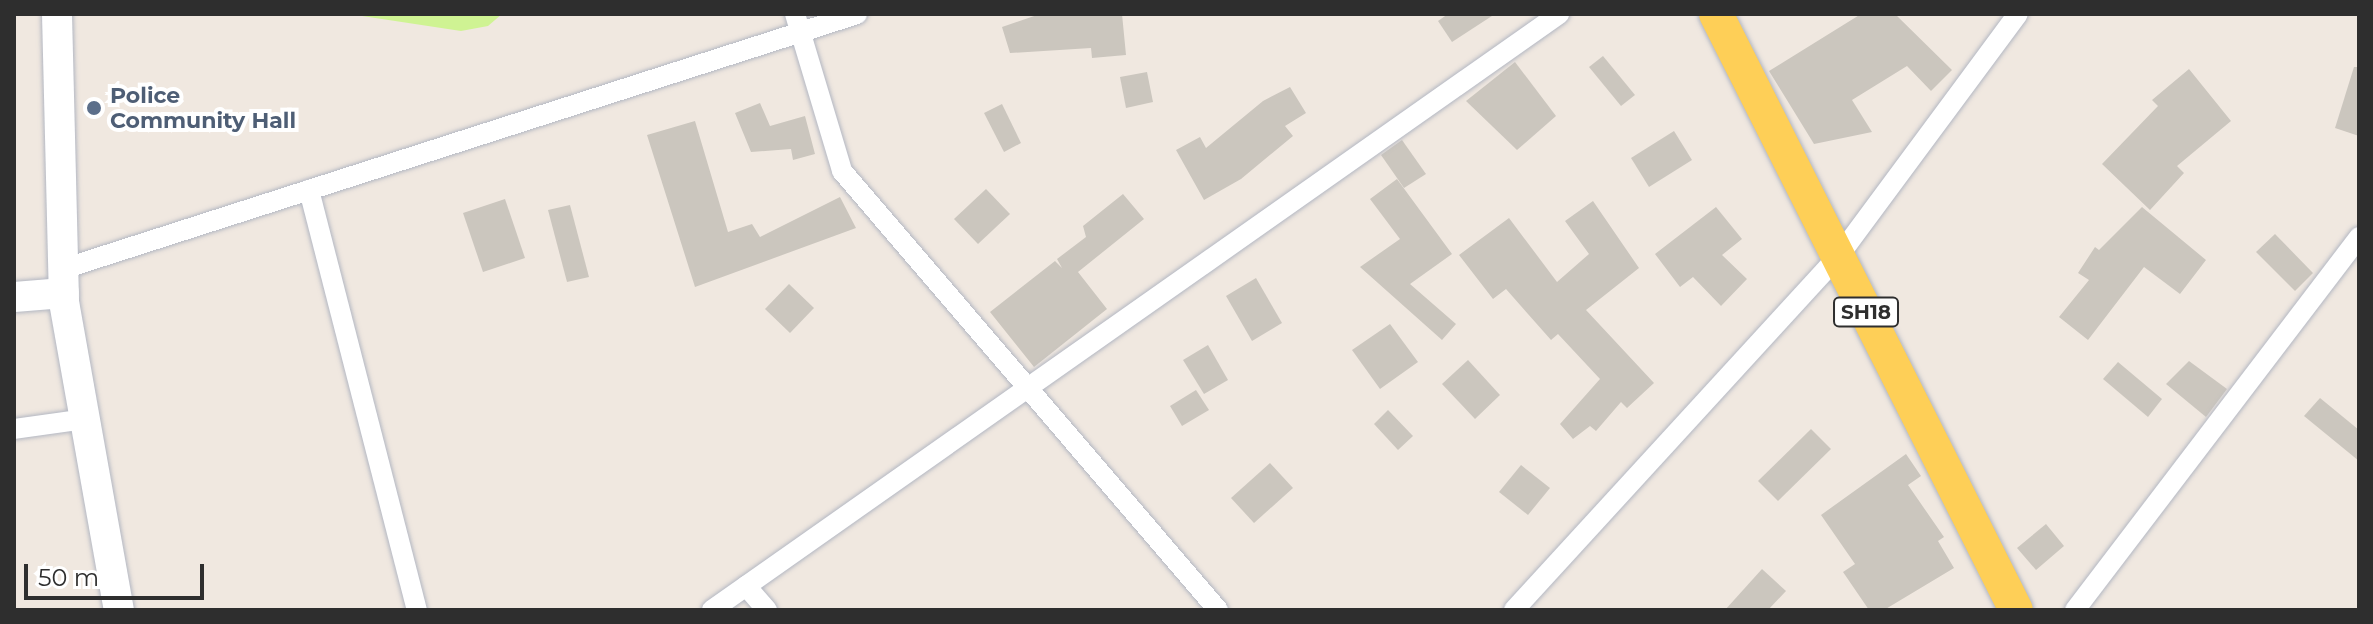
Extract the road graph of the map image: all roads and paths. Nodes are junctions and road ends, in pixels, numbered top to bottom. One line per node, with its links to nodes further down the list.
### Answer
1 (57, 14): 10 (street)
2 (857, 14): 6 (street)
3 (1559, 14): 12 (street)
4 (1716, 14): 9 (main road, SH18)
5 (2018, 14): 9 (street)
6 (798, 23): 7 (street); 12 (street)
7 (309, 190): 10 (street); 17 (street)
8 (2359, 237): 23 (street)
9 (1838, 257): 21 (street); 22 (main road, SH18)
10 (64, 281): 11 (street); 13 (street)
11 (14, 297)
12 (1025, 389): 15 (street); 20 (street)
13 (85, 419): 14 (street); 16 (street)
14 (14, 429)
15 (746, 586): 18 (street); 19 (street)
16 (119, 610)
17 (417, 610)
18 (712, 610)
19 (767, 610)
20 (1218, 610)
21 (1514, 610)
22 (2016, 610)
23 (2075, 610)

